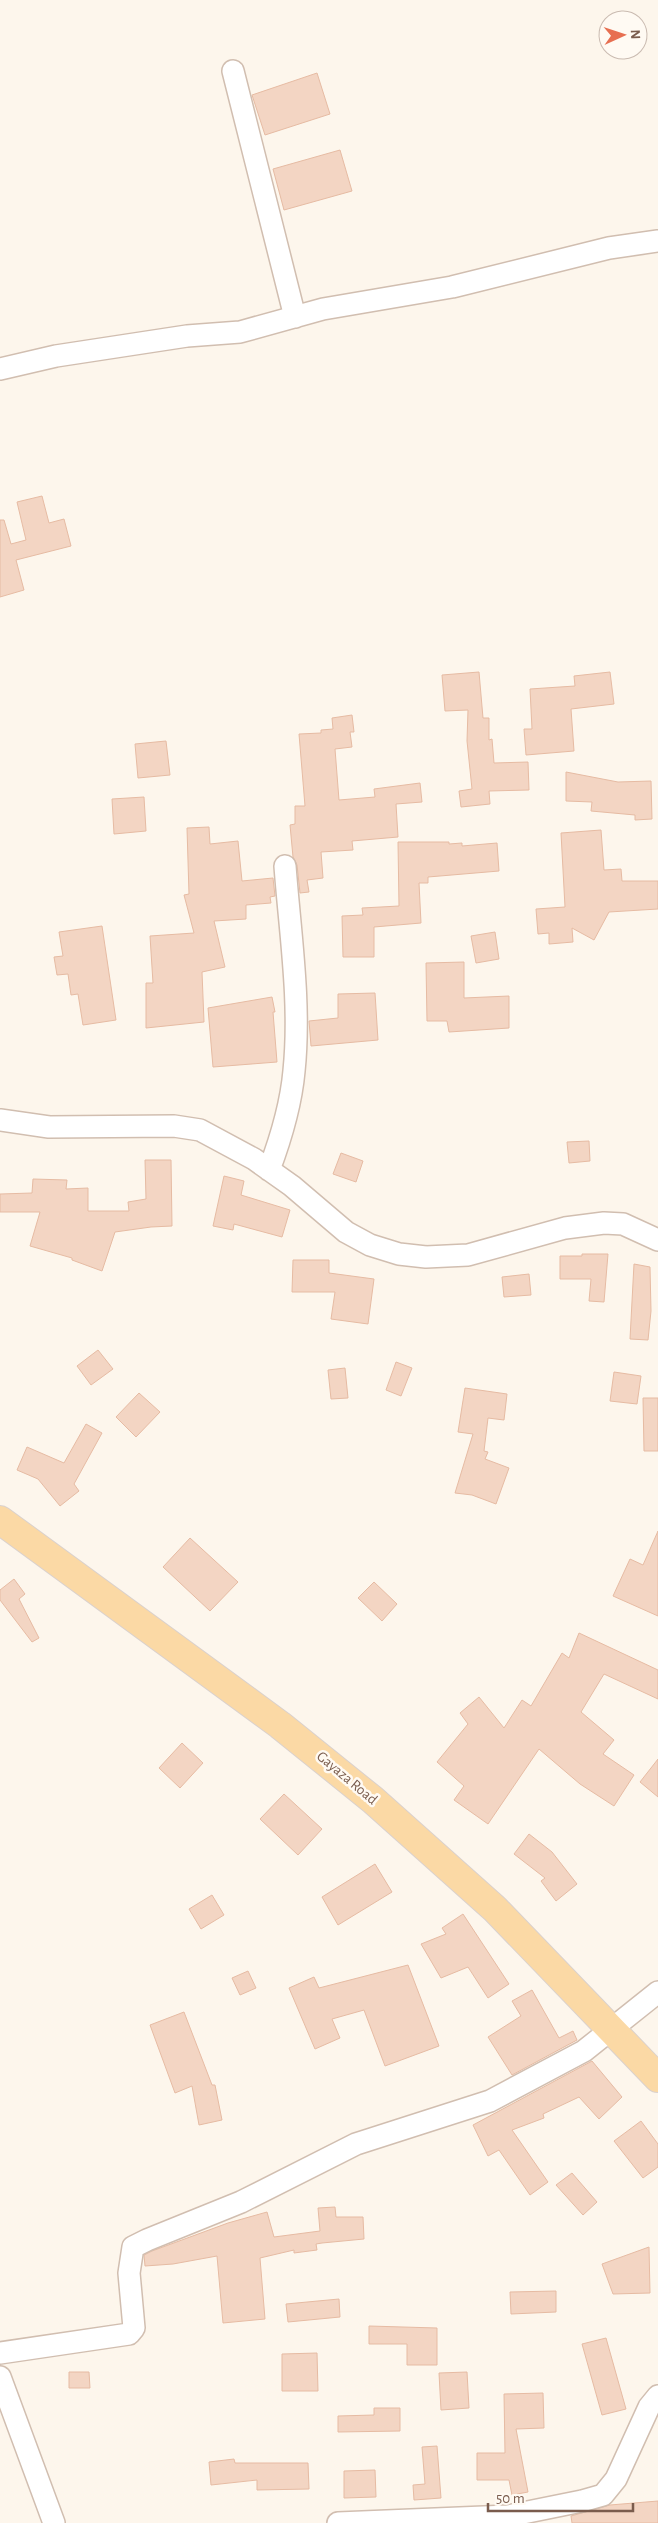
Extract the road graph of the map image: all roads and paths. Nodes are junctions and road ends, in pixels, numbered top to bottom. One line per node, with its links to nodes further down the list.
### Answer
1 (233, 71): 3 (street)
2 (658, 242): 3 (street)
3 (295, 317): 4 (street)
4 (0, 369)
5 (285, 866): 7 (street)
6 (0, 1120): 7 (street)
7 (269, 1170): 8 (street)
8 (658, 1240)
9 (0, 1520): 11 (main road, Gayaza Road)
10 (658, 1992): 11 (street)
11 (612, 2030): 12 (main road, Gayaza Road); 13 (street)
12 (658, 2078)
13 (0, 2353)
14 (0, 2377): 17 (street)
15 (658, 2396): 16 (street)
16 (510, 2519): 18 (street)
17 (54, 2523)
18 (338, 2523)

